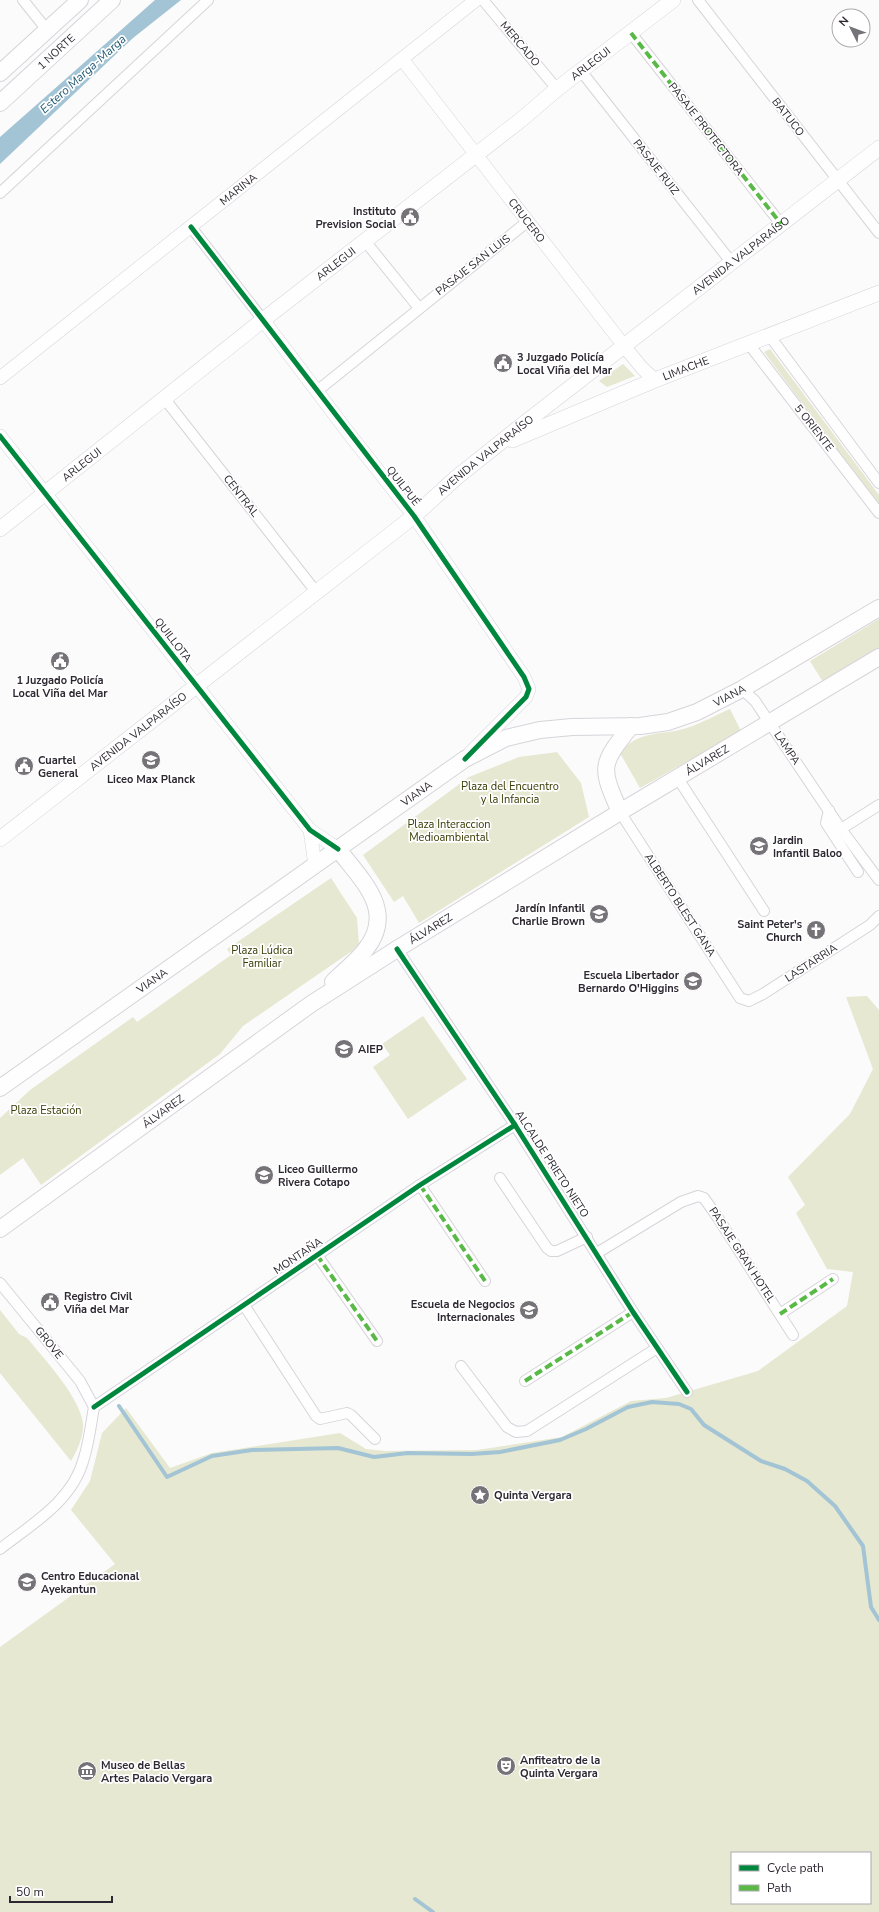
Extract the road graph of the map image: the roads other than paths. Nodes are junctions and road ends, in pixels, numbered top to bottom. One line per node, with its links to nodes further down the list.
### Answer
1 (23, 0): 9 (street)
2 (80, 0): 9 (main road, 1 NORTE)
3 (112, 0): 15 (main road, 1 NORTE)
4 (208, 0): 19 (street)
5 (476, 0): 11 (street, MARINA)
6 (483, 0): 14 (street, MERCADO)
7 (673, 0): 10 (main road, ARLEGUI)
8 (698, 0): 18 (street, BATUCO)
9 (47, 30): 13 (main road, 1 NORTE)
10 (631, 33): 12 (main road, ARLEGUI); 21 (street, PASAJE PROTECTORA)
11 (402, 59): 17 (street, CRUCERO); 22 (street, MARINA)
12 (581, 71): 14 (main road, ARLEGUI); 25 (street, PASAJE RUIZ)
13 (0, 73)
14 (557, 89): 17 (main road, ARLEGUI)
15 (0, 103)
16 (879, 148): 18 (main road, AVENIDA VALPARAÍSO)
17 (476, 155): 20 (street, CRUCERO); 24 (main road, ARLEGUI)
18 (837, 180): 21 (main road, AVENIDA VALPARAÍSO); 23 (street, BATUCO)
19 (0, 193)
20 (527, 222): 27 (street, PASAJE SAN LUIS); 31 (street, CRUCERO)
21 (781, 224): 25 (main road, AVENIDA VALPARAÍSO)
22 (191, 226): 28 (street, QUILPUÉ); 32 (street, MARINA)
23 (879, 233)
24 (365, 241): 27 (street); 28 (main road, ARLEGUI)
25 (732, 263): 31 (main road, AVENIDA VALPARAÍSO)
26 (879, 293): 29 (main road, LIMACHE)
27 (419, 308): 34 (street, PASAJE SAN LUIS)
28 (263, 320): 34 (street, QUILPUÉ); 35 (main road, ARLEGUI)
29 (769, 335): 30 (main road, LIMACHE); 38 (street, 5 ORIENTE)
30 (748, 342): 33 (main road, LIMACHE); 40 (street, 5 ORIENTE)
31 (624, 346): 33 (street, CRUCERO); 37 (main road, AVENIDA VALPARAÍSO)
32 (0, 378)
33 (655, 380): 37 (main road, LIMACHE)
34 (318, 391): 41 (street, QUILPUÉ)
35 (164, 398): 39 (main road, ARLEGUI); 43 (street, CENTRAL)
36 (0, 436): 39 (street, QUILLOTA)
37 (494, 448): 41 (main road, AVENIDA VALPARAÍSO)
38 (879, 483)
39 (46, 493): 42 (main road, ARLEGUI); 46 (street, QUILLOTA)
40 (879, 514)
41 (414, 516): 43 (main road, AVENIDA VALPARAÍSO); 50 (street, QUILPUÉ)
42 (0, 529)
43 (317, 593): 46 (main road, AVENIDA VALPARAÍSO)
44 (879, 608): 47 (main road, VIANA)
45 (879, 657): 48 (main road, ÁLVAREZ)
46 (197, 687): 56 (street, QUILLOTA); 57 (main road, AVENIDA VALPARAÍSO)
47 (742, 689): 48 (street, LAMPA); 49 (main road, VIANA)
48 (769, 723): 51 (main road, ÁLVAREZ); 53 (street, LAMPA)
49 (630, 726): 50 (main road, VIANA); 54 (main road)
50 (465, 759): 58 (main road, VIANA)
51 (677, 778): 54 (main road, ÁLVAREZ); 62 (street)
52 (879, 806): 55 (street)
53 (829, 810): 55 (street, LAMPA); 60 (street)
54 (620, 812): 64 (main road, ÁLVAREZ); 65 (street, ALBERTO BLEST GANA)
55 (842, 829): 61 (street)
56 (310, 830): 58 (street, QUILLOTA); 59 (street)
57 (0, 839)
58 (338, 849): 59 (main road, VIANA); 66 (main road)
59 (315, 866): 67 (main road, VIANA)
60 (858, 872)
61 (879, 880)
62 (764, 911)
63 (879, 916): 65 (street, LASTARRIA)
64 (397, 949): 66 (main road, ÁLVAREZ); 68 (street, ALCALDE PRIETO NIETO)
65 (740, 998)
66 (311, 1004): 71 (main road, ÁLVAREZ)
67 (0, 1088)
68 (515, 1125): 70 (street, MONTAÑA); 72 (street, ALCALDE PRIETO NIETO)
69 (500, 1178): 72 (street)
70 (420, 1185): 74 (street, MONTAÑA); 76 (street)
71 (0, 1229)
72 (587, 1237): 73 (street, ALCALDE PRIETO NIETO)
73 (597, 1253): 79 (street, ALCALDE PRIETO NIETO); 80 (street, PASAJE GRAN HOTEL)
74 (317, 1254): 78 (street, MONTAÑA); 82 (street)
75 (833, 1279): 80 (street)
76 (485, 1281)
77 (0, 1283): 87 (street, GROVE)
78 (244, 1305): 87 (street, MONTAÑA); 88 (street)
79 (633, 1312): 83 (street, ALCALDE PRIETO NIETO); 85 (street)
80 (780, 1314): 81 (street, PASAJE GRAN HOTEL)
81 (793, 1335)
82 (377, 1341)
83 (657, 1348): 84 (street); 86 (street, ALCALDE PRIETO NIETO)
84 (461, 1366)
85 (525, 1381)
86 (687, 1392)
87 (94, 1407): 89 (street)
88 (375, 1439)
89 (0, 1549)

